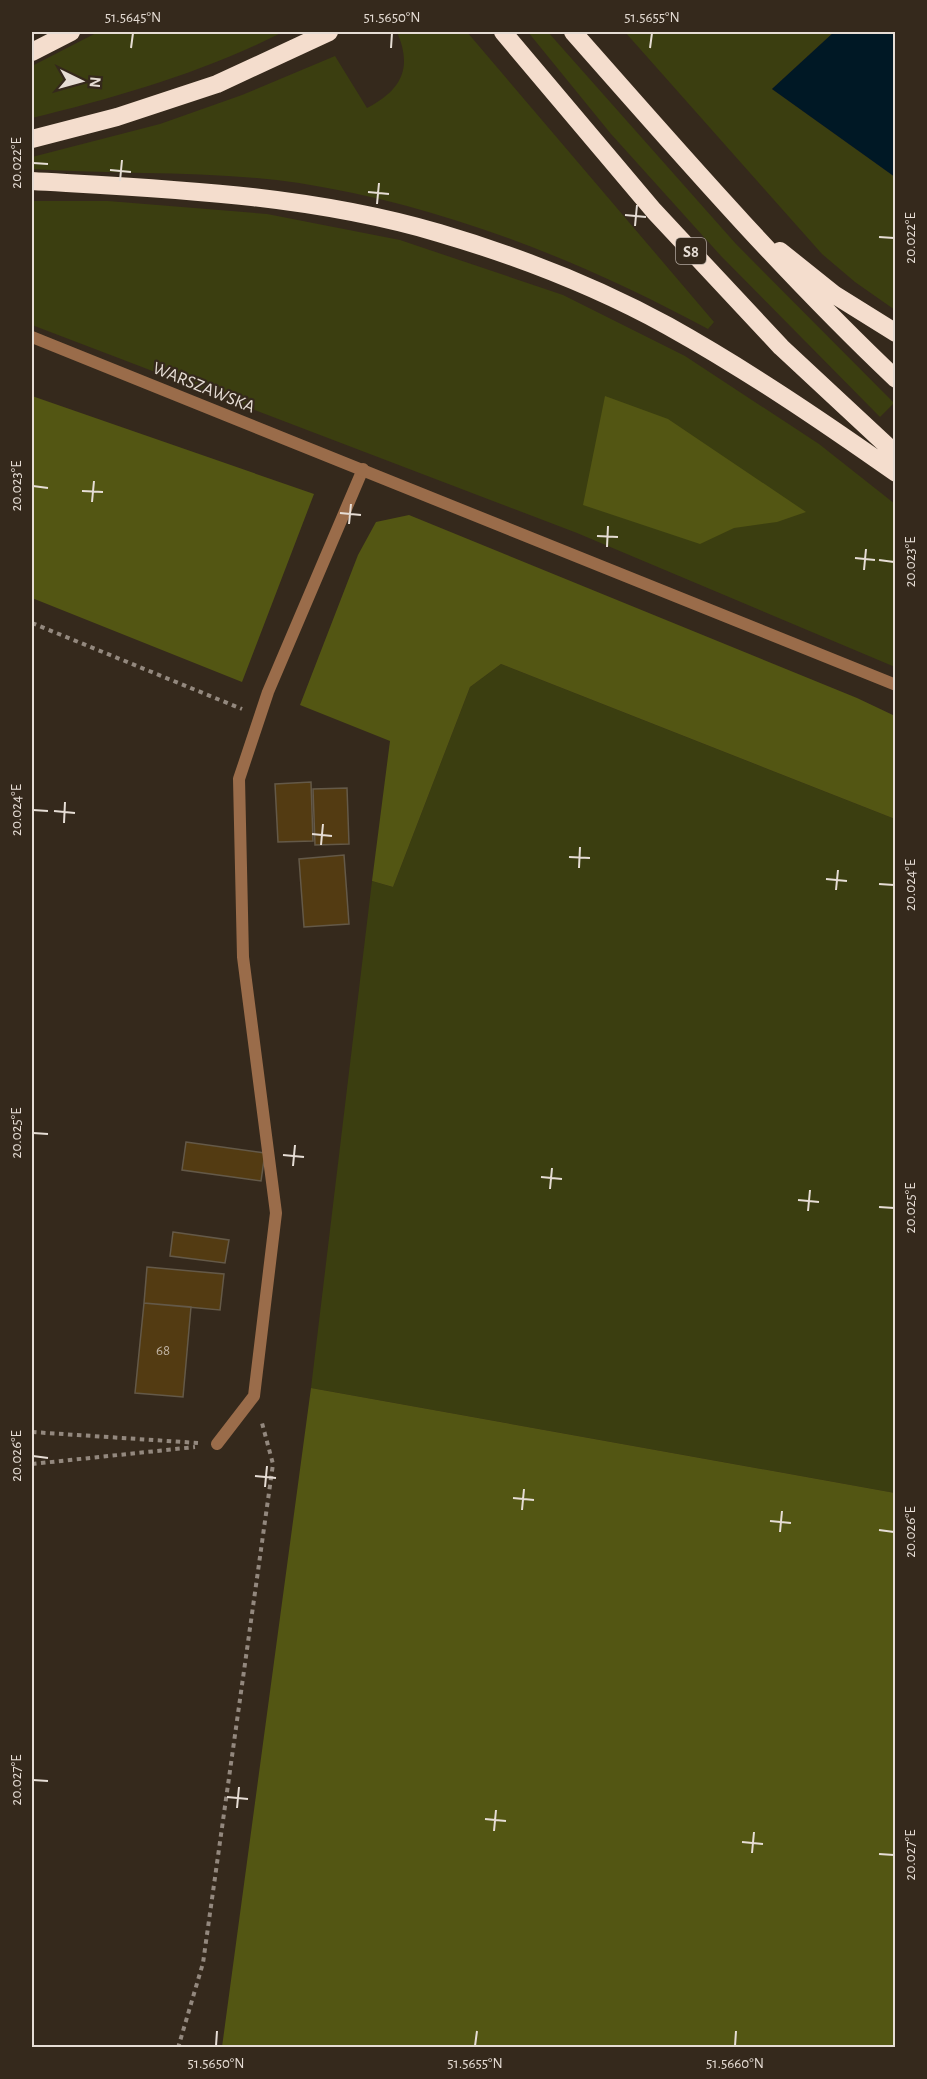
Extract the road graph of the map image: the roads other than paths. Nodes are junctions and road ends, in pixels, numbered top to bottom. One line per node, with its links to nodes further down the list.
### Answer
1 (70, 32): 5 (highway)
2 (329, 32): 6 (highway)
3 (503, 32): 12 (highway, S8)
4 (573, 32): 8 (highway)
5 (32, 51)
6 (32, 139)
7 (32, 181): 14 (highway)
8 (729, 209): 9 (highway); 11 (highway)
9 (896, 333)
10 (32, 338): 13 (street, WARSZAWSKA)
11 (896, 379)
12 (896, 454)
13 (363, 469): 15 (street, WARSZAWSKA); 16 (street)
14 (896, 473)
15 (896, 686)
16 (217, 1444)

